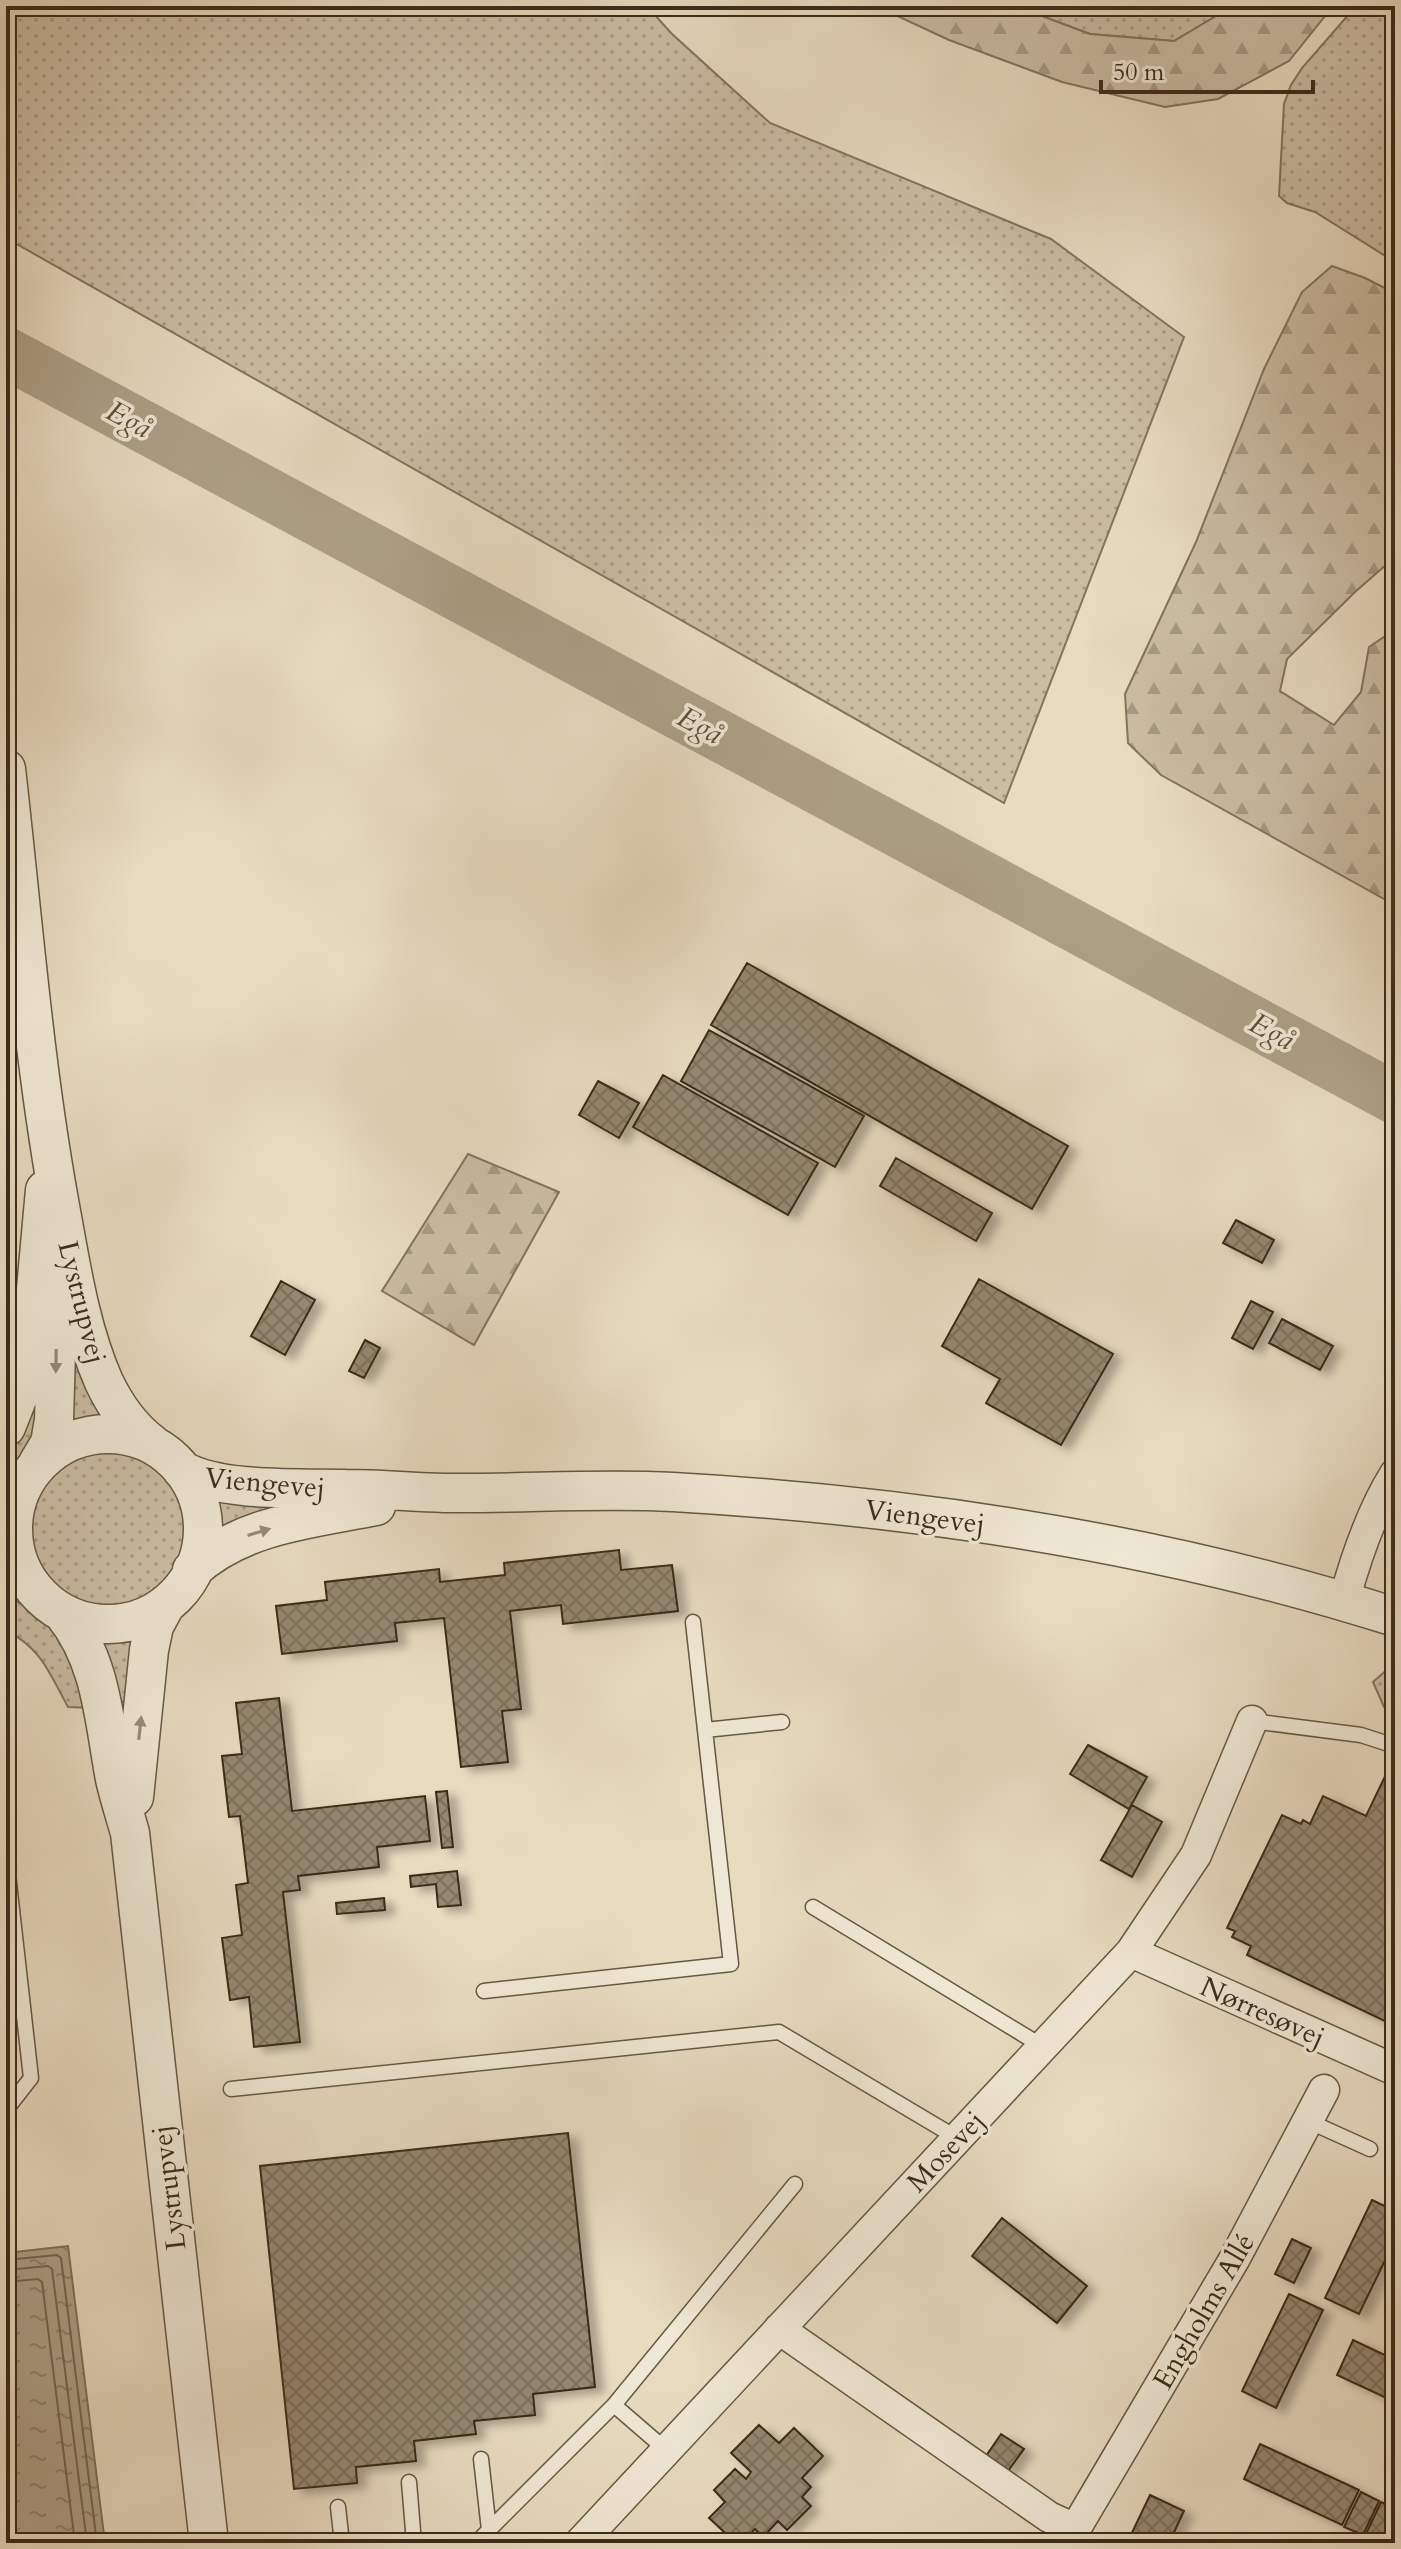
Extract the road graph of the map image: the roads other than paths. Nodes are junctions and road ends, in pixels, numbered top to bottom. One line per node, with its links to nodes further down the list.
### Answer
1 (6, 769): 2 (street, Lystrupvej)
2 (48, 1143): 3 (street, Lystrupvej); 5 (street, Lystrupvej)
3 (45, 1187): 4 (street); 8 (street, Lystrupvej, one-way to 8)
4 (6, 1427)
5 (152, 1444): 6 (street); 8 (street)
6 (182, 1470): 9 (street, Viengevej); 10 (street)
7 (1395, 1474): 12 (street)
8 (22, 1485): 14 (street)
9 (445, 1493): 10 (street, Viengevej, one-way to 9); 12 (street, Viengevej)
10 (192, 1570): 13 (street)
11 (6, 1586): 14 (street)
12 (1344, 1601): 15 (street, Viengevej)
13 (166, 1604): 14 (street); 21 (street, Lystrupvej, one-way to 13)
14 (53, 1605): 21 (street, Lystrupvej)
15 (1395, 1617)
16 (693, 1622): 19 (lane)
17 (1252, 1721): 20 (lane); 24 (street, Mosevej)
18 (782, 1722): 19 (lane)
19 (705, 1730): 25 (lane)
20 (1395, 1746)
21 (130, 1833): 43 (street, Lystrupvej)
22 (6, 1856): 30 (lane)
23 (813, 1907): 26 (lane)
24 (1131, 1952): 26 (street, Mosevej); 27 (street, Nørresøvej)
25 (484, 1991)
26 (1042, 2046): 32 (street, Mosevej)
27 (1395, 2070)
28 (231, 2089): 32 (lane)
29 (1324, 2090): 31 (street, Engholms Allé)
30 (6, 2110)
31 (1308, 2121): 33 (lane); 42 (street, Engholms Allé)
32 (957, 2138): 35 (street, Mosevej)
33 (1370, 2149)
34 (795, 2184): 36 (lane)
35 (779, 2329): 37 (street, Mosevej); 42 (street, Engholms Allé)
36 (614, 2405): 37 (lane); 41 (lane)
37 (665, 2449): 47 (street, Mosevej)
38 (481, 2459): 41 (lane)
39 (409, 2482): 45 (lane)
40 (338, 2507): 44 (lane)
41 (489, 2530): 46 (lane)
42 (1071, 2536)
43 (209, 2543)
44 (342, 2543)
45 (414, 2543)
46 (476, 2543)
47 (580, 2543)

